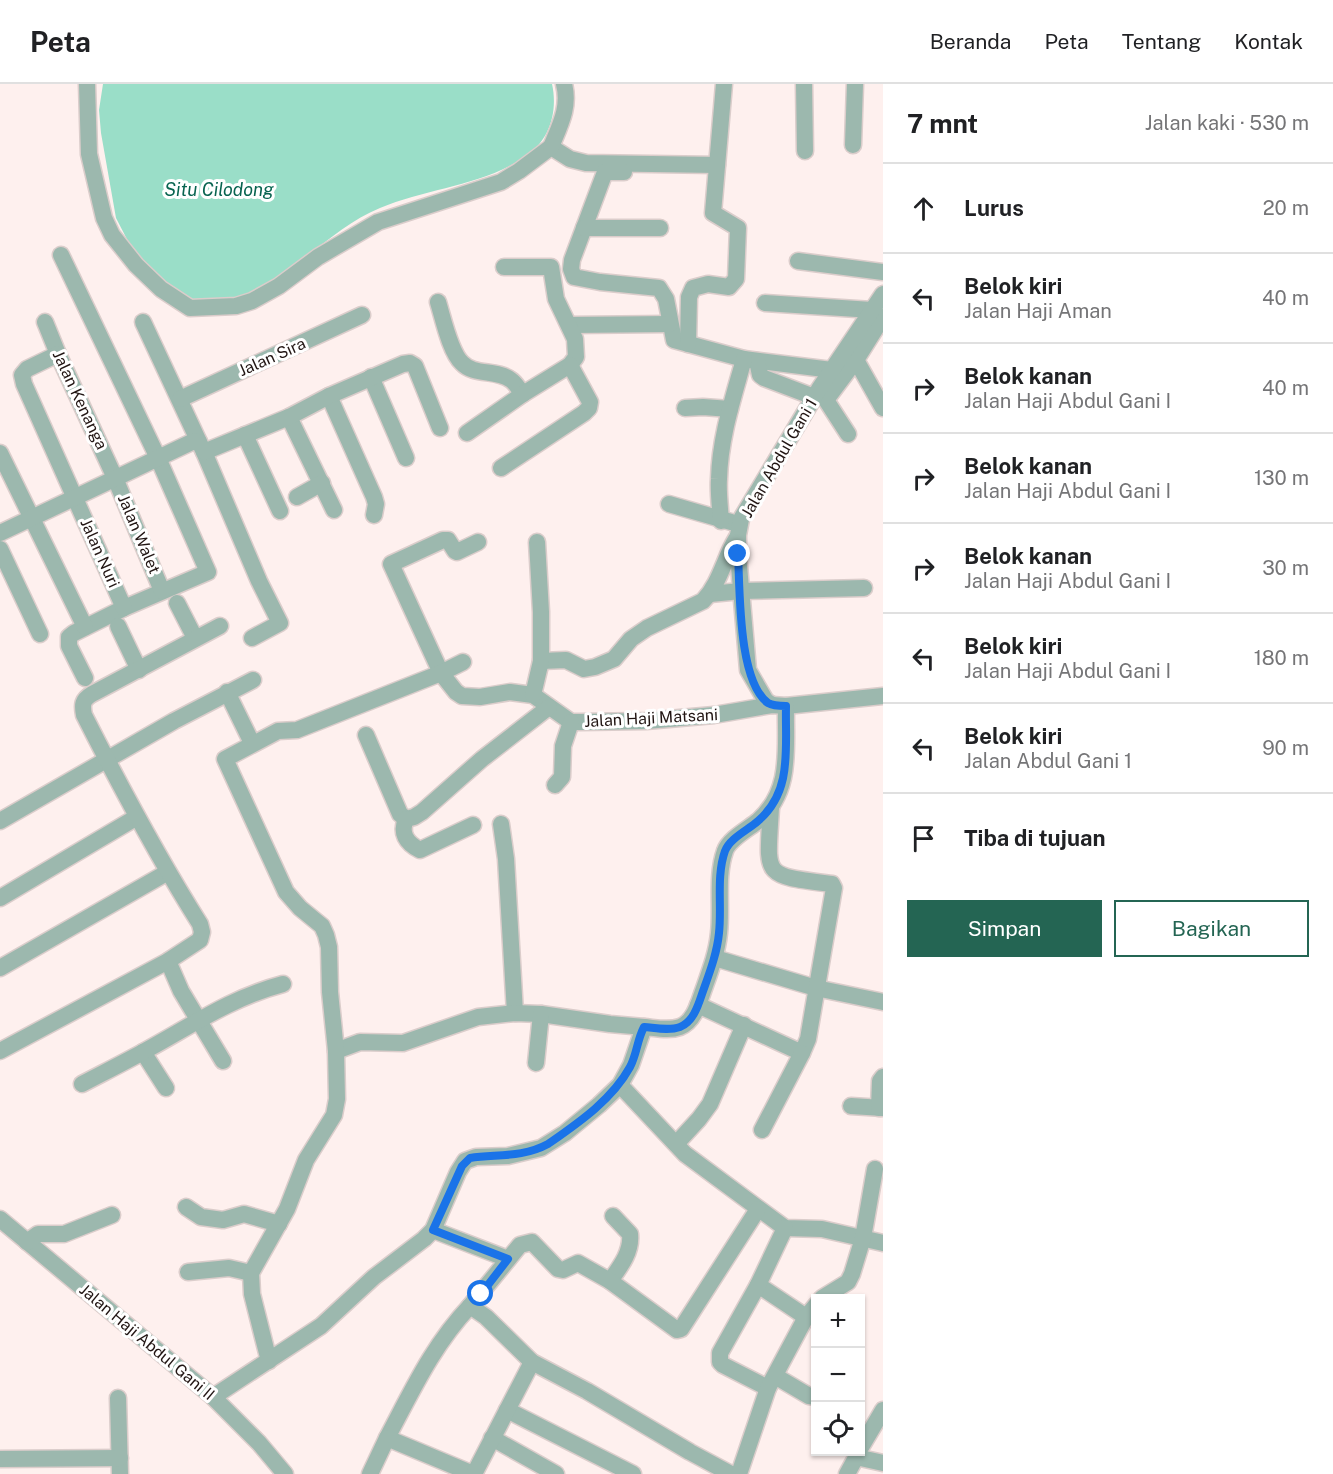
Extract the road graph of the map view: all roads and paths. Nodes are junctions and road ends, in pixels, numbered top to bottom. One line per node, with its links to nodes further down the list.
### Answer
1 (87, 84): 7 (street)
2 (564, 84): 7 (street)
3 (724, 84): 9 (street)
4 (804, 84): 8 (street)
5 (855, 84): 6 (street)
6 (853, 145)
7 (551, 147): 9 (street)
8 (804, 151)
9 (717, 165): 26 (street)
10 (652, 172): 11 (street)
11 (584, 228): 12 (street); 24 (street)
12 (660, 228)
13 (61, 255): 47 (street)
14 (798, 261): 16 (street)
15 (504, 267): 25 (street)
16 (883, 272)
17 (883, 294): 20 (street, Jalan Abdul Gani 1)
18 (438, 302): 33 (street)
19 (765, 303): 20 (street)
20 (877, 314): 29 (street); 31 (street, Jalan Abdul Gani 1)
21 (362, 315): 36 (street, Jalan Sira)
22 (45, 322): 27 (street, Jalan Kenanga)
23 (143, 322): 36 (street)
24 (670, 324): 25 (street); 26 (street)
25 (570, 325): 30 (street)
26 (688, 344): 28 (street)
27 (58, 354): 50 (street, Jalan Kenanga); 51 (street, Jalan Nuri)
28 (751, 360): 31 (street); 35 (street); 39 (street)
29 (856, 360): 38 (street); 43 (street)
30 (570, 365): 33 (street); 49 (street)
31 (832, 370): 35 (street, Jalan Abdul Gani 1)
32 (371, 377): 34 (street); 41 (street); 48 (street)
33 (522, 394): 42 (street)
34 (330, 396): 40 (street); 55 (street)
35 (814, 397): 58 (street, Jalan Abdul Gani 1)
36 (180, 399): 45 (street)
37 (685, 408): 39 (street)
38 (883, 408)
39 (730, 409): 57 (street)
40 (288, 417): 44 (street); 53 (street)
41 (440, 428)
42 (467, 433)
43 (848, 434)
44 (244, 435): 45 (street); 54 (street)
45 (202, 447): 47 (street); 74 (street)
46 (0, 453): 56 (street)
47 (158, 458): 50 (street); 64 (street)
48 (406, 458)
49 (501, 468)
50 (115, 478): 51 (street); 64 (street, Jalan Walet)
51 (75, 497): 56 (street); 68 (street, Jalan Nuri)
52 (669, 504): 57 (street)
53 (334, 510)
54 (280, 512)
55 (374, 515)
56 (33, 518): 59 (street); 71 (street)
57 (721, 521): 58 (street)
58 (739, 530): 65 (street, Jalan Abdul Gani 1); 66 (street)
59 (0, 533)
60 (478, 542): 78 (street)
61 (537, 542): 75 (street)
62 (0, 549): 72 (street)
63 (864, 588): 65 (street)
64 (162, 591): 68 (street)
65 (741, 591): 66 (street); 84 (street, Jalan Abdul Gani 1)
66 (710, 594): 75 (street)
67 (177, 603): 73 (street)
68 (124, 608): 71 (street)
69 (118, 626): 77 (street)
70 (220, 626): 73 (street)
71 (85, 627): 79 (street)
72 (40, 634)
73 (195, 638): 77 (street)
74 (252, 638)
75 (541, 661): 82 (street)
76 (463, 662): 78 (street)
77 (139, 670): 89 (street)
78 (441, 673): 82 (street); 88 (street)
79 (85, 678)
80 (253, 680): 81 (street)
81 (227, 692): 88 (street); 89 (street)
82 (533, 695): 85 (street, Jalan Haji Matsani)
83 (883, 696): 84 (street, Jalan Haji Matsani)
84 (779, 706): 86 (street, Jalan Haji Matsani); 91 (street)
85 (549, 707): 86 (street, Jalan Haji Matsani); 93 (street)
86 (571, 722): 90 (street)
87 (366, 735): 93 (street)
88 (252, 743): 112 (street)
89 (106, 759): 92 (street); 94 (street)
90 (555, 785)
91 (771, 808): 99 (street); 103 (street)
92 (137, 817): 97 (street); 98 (street)
93 (406, 819): 96 (street)
94 (0, 821)
95 (501, 824): 106 (street)
96 (473, 825)
97 (168, 872): 100 (street); 101 (street)
98 (0, 898)
99 (715, 958): 103 (street); 105 (street)
100 (168, 961): 108 (street); 111 (street)
101 (7, 964)
102 (283, 984): 108 (street)
103 (816, 988): 104 (street); 114 (street)
104 (883, 1002)
105 (698, 1005): 109 (street); 110 (street)
106 (515, 1013): 107 (street); 112 (street)
107 (541, 1014): 110 (street); 116 (street)
108 (198, 1020): 113 (street); 115 (street)
109 (744, 1025): 114 (street); 124 (street)
110 (644, 1027): 119 (street)
111 (0, 1051)
112 (336, 1051): 131 (street)
113 (143, 1052): 118 (street); 120 (street)
114 (802, 1053): 123 (street)
115 (223, 1061)
116 (536, 1063)
117 (883, 1077): 122 (street)
118 (82, 1084)
119 (620, 1085): 124 (street); 133 (street)
120 (166, 1088)
121 (851, 1106): 122 (street)
122 (881, 1108)
123 (762, 1130)
124 (676, 1144): 127 (street)
125 (875, 1169): 134 (street)
126 (186, 1207): 131 (street)
127 (758, 1209): 132 (street); 140 (street)
128 (112, 1215): 135 (street)
129 (613, 1216): 140 (street)
130 (0, 1219): 135 (street, Jalan Haji Abdul Gani II)
131 (279, 1224): 139 (street)
132 (785, 1228): 134 (street); 141 (street)
133 (433, 1230): 137 (street); 145 (street)
134 (863, 1238): 136 (street); 142 (street)
135 (27, 1242): 149 (street, Jalan Haji Abdul Gani II)
136 (883, 1243)
137 (508, 1259): 140 (street); 143 (street)
138 (188, 1272): 139 (street)
139 (251, 1273): 145 (street)
140 (610, 1281)
141 (758, 1285): 144 (street); 147 (street)
142 (830, 1294)
143 (470, 1306): 146 (street); 154 (street)
144 (811, 1311): 147 (street)
145 (269, 1361): 149 (street)
146 (532, 1362): 151 (street); 167 (street)
147 (772, 1382): 148 (street); 168 (street)
148 (811, 1396)
149 (213, 1397): 162 (street, Jalan Haji Abdul Gani II)
150 (118, 1398): 161 (street)
151 (507, 1410): 155 (street); 166 (street)
152 (883, 1410): 153 (street)
153 (878, 1430): 156 (street)
154 (387, 1438): 163 (street); 164 (street)
155 (492, 1438): 164 (street); 165 (street)
156 (865, 1445)
157 (856, 1456): 169 (street)
158 (865, 1456): 160 (street)
159 (0, 1459): 161 (street)
160 (883, 1463)
161 (120, 1466)
162 (285, 1474)
163 (370, 1474)
164 (473, 1474)
165 (556, 1474)
166 (633, 1474)
167 (731, 1474)
168 (739, 1474)
169 (847, 1474)

